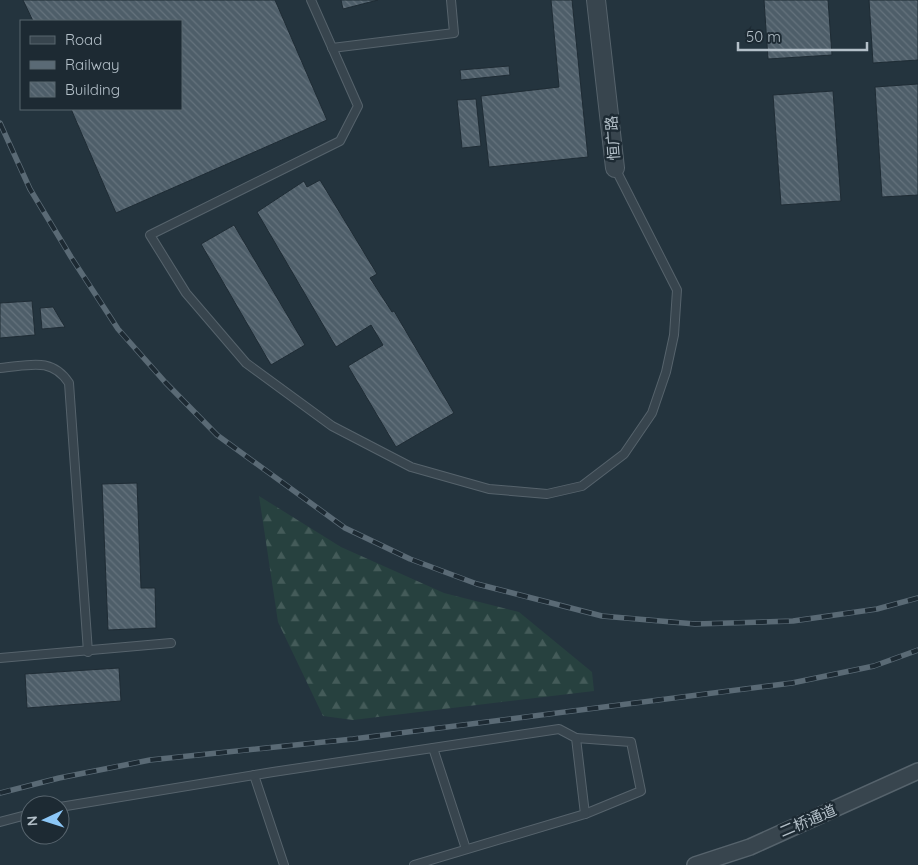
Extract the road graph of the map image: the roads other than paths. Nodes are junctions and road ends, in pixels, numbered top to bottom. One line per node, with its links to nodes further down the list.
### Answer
1 (311, 0): 5 (lane)
2 (451, 0): 5 (lane)
3 (596, 0): 6 (street, 恒广路)
4 (603, 0): 6 (street, 恒广路)
5 (332, 48): 6 (lane)
6 (615, 168)
7 (0, 368): 9 (lane)
8 (171, 643): 9 (lane)
9 (88, 652): 10 (lane)
10 (0, 658)
11 (576, 738): 12 (lane); 16 (lane); 16 (lane)
12 (433, 748): 14 (lane); 19 (lane)
13 (918, 771): 22 (street, 二桥通道)
14 (254, 775): 15 (lane); 20 (lane)
15 (70, 805)
16 (585, 814): 19 (lane)
17 (20, 817): 18 (lane)
18 (0, 822)
19 (466, 849): 21 (lane)
20 (284, 865)
21 (414, 865)
22 (695, 865)

